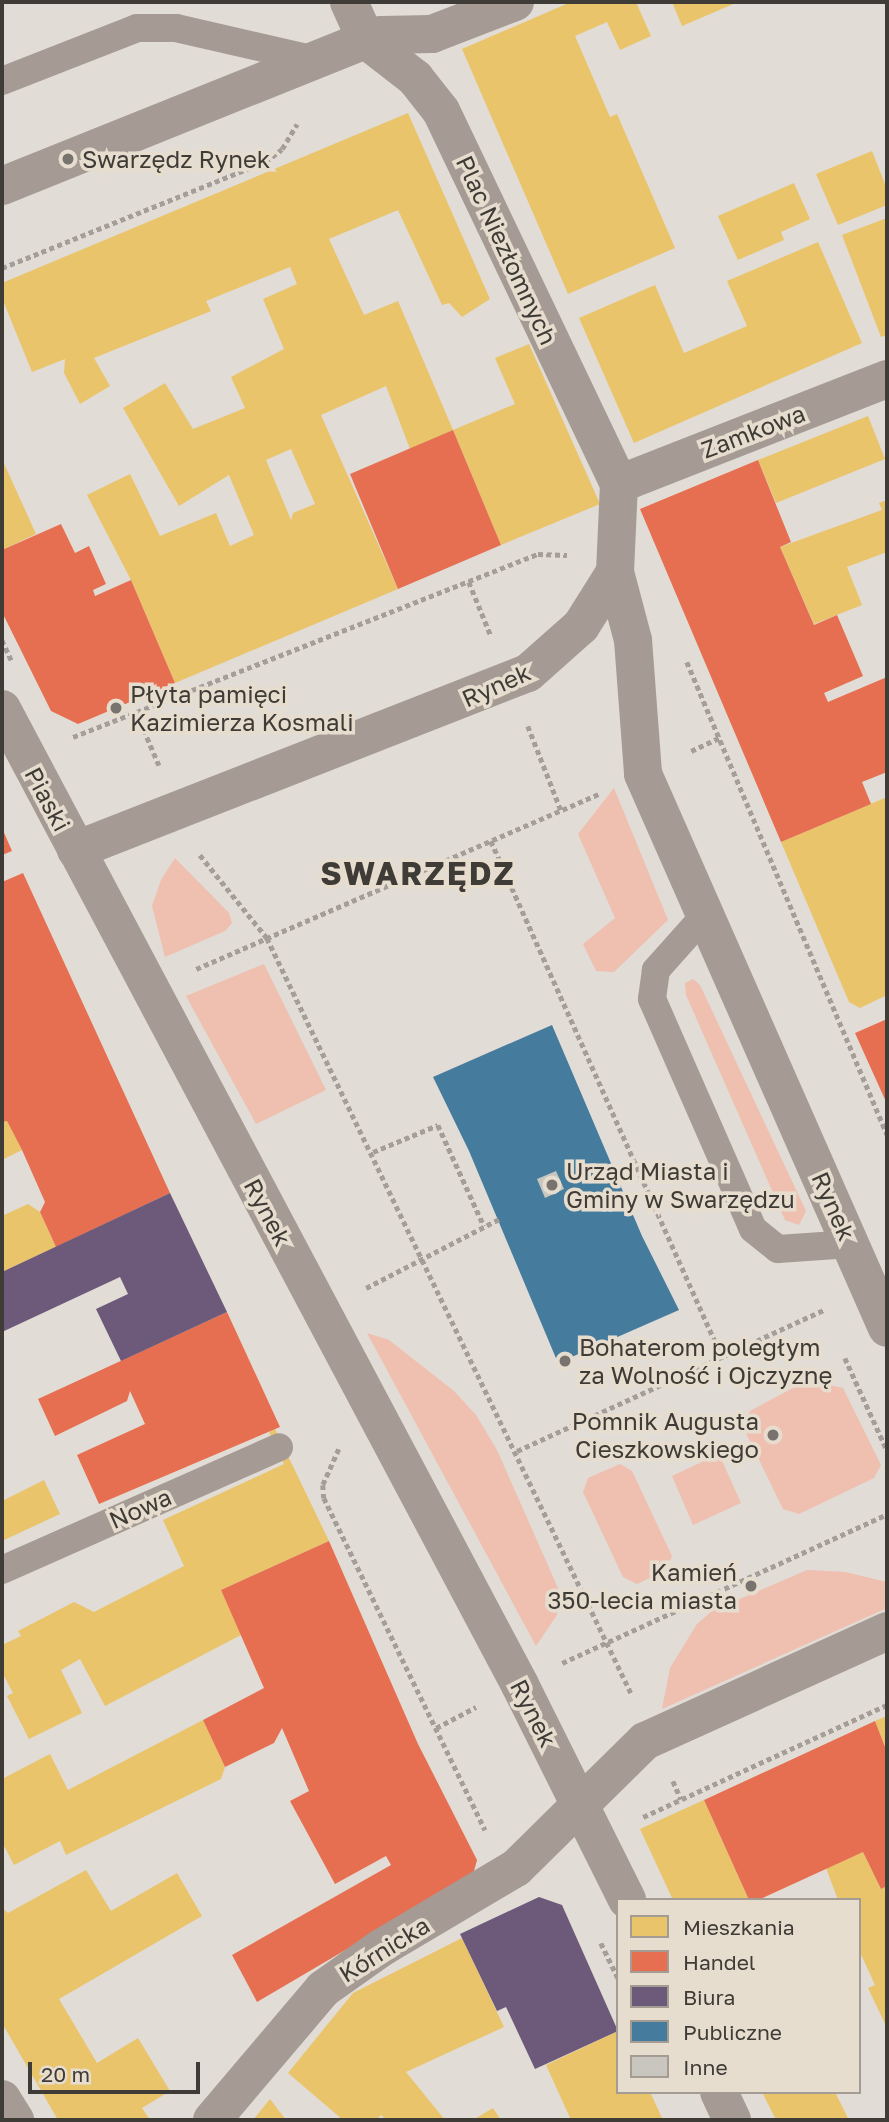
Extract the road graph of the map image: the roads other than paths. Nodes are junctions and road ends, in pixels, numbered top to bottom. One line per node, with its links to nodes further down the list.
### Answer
1 (349, 2): 3 (street, Plac Niezłomnych)
2 (515, 2): 3 (street)
3 (366, 40): 4 (street); 8 (street, Plac Niezłomnych)
4 (316, 60): 5 (lane); 6 (street)
5 (2, 80)
6 (2, 186)
7 (887, 379): 8 (street, Zamkowa)
8 (619, 484): 9 (street, Rynek)
9 (615, 572): 11 (street, Rynek); 12 (street, Rynek)
10 (2, 709): 11 (street, Piaski)
11 (76, 850): 18 (street, Rynek)
12 (705, 915): 13 (street, Rynek); 13 (lane)
13 (851, 1244): 14 (street, Rynek)
14 (887, 1328)
15 (279, 1447): 16 (lane, Nowa)
16 (2, 1570)
17 (887, 1631): 18 (street)
18 (582, 1807): 19 (street, Rynek); 23 (street, Kórnicka)
19 (626, 1898)
20 (720, 2094): 24 (street)
21 (2, 2099): 22 (street)
22 (15, 2120)
23 (212, 2120)
24 (732, 2120)

